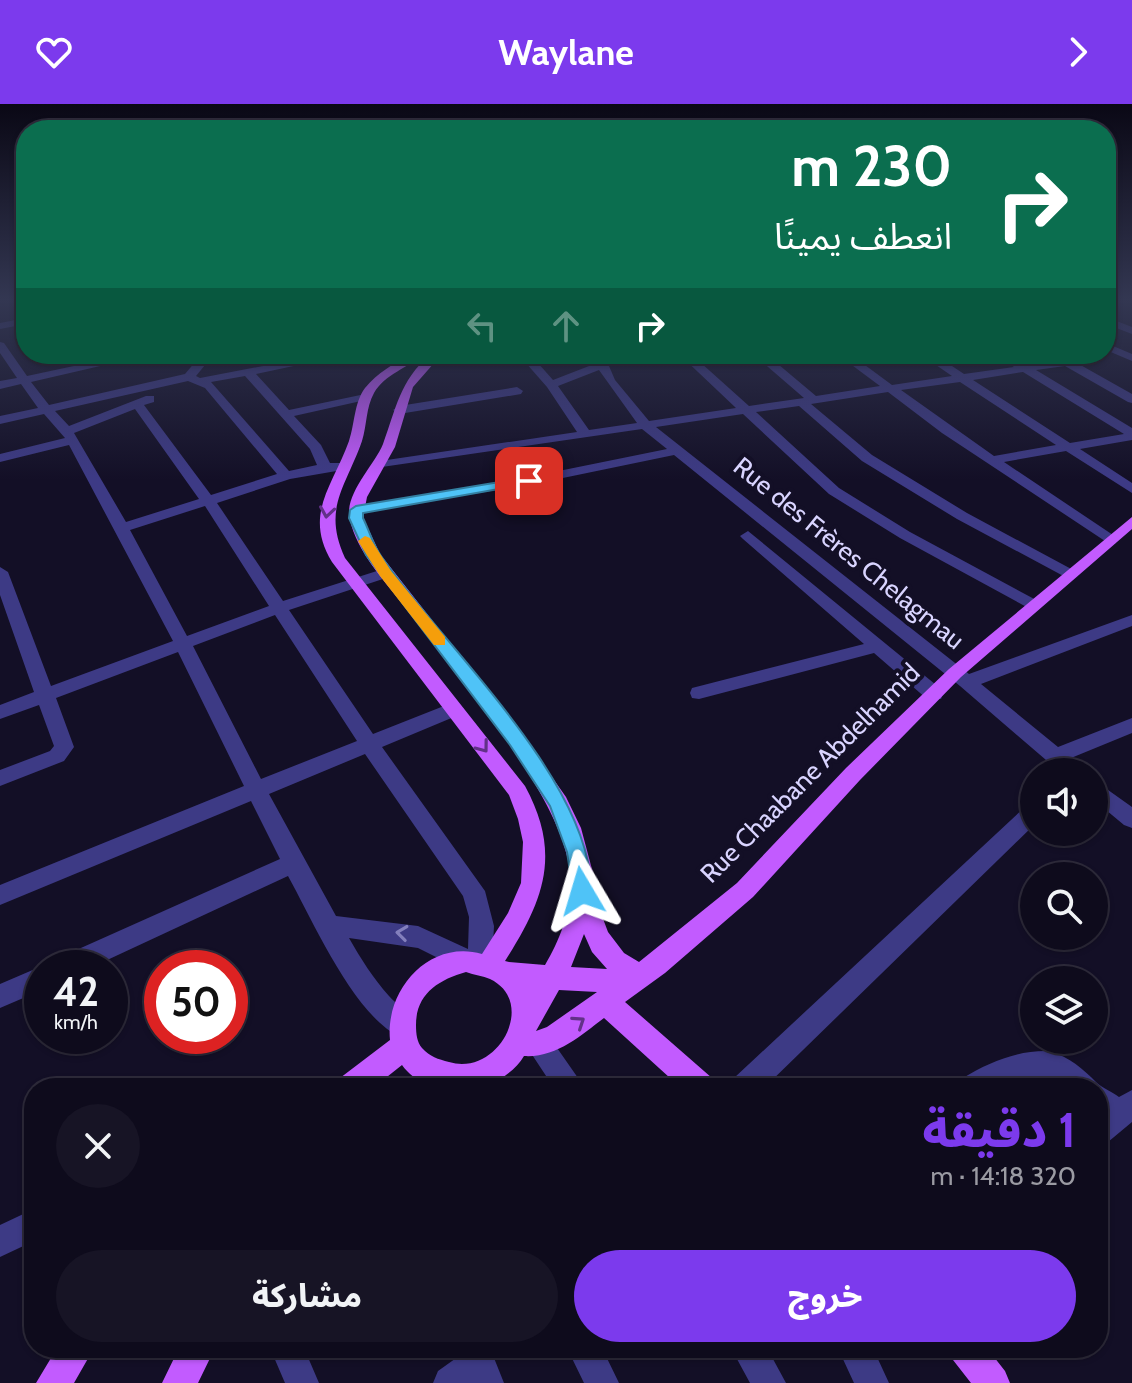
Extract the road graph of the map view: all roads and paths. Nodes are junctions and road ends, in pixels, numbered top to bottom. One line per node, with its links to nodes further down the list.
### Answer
1 (12, 361): 20 (street)
2 (97, 364): 20 (street)
3 (202, 364): 21 (street)
4 (274, 364): 17 (street)
5 (403, 364): 26 (main road)
6 (425, 364): 31 (main road)
7 (533, 364): 23 (street)
8 (608, 364): 16 (street)
9 (696, 364): 32 (street)
10 (769, 364): 28 (street)
11 (856, 364): 24 (street)
12 (941, 364): 19 (street)
13 (1018, 364): 18 (street)
14 (1055, 364): 18 (street)
15 (1071, 364): 27 (street)
16 (603, 366): 23 (street); 35 (street, Rue des Frères Chelagmau)
17 (246, 368): 21 (street); 33 (street)
18 (1026, 369): 19 (street); 36 (street)
19 (962, 378): 24 (street); 39 (street)
20 (24, 379): 22 (street); 30 (street)
21 (194, 379): 29 (street); 30 (street); 45 (street)
22 (0, 385)
23 (551, 385): 37 (street)
24 (889, 389): 28 (street); 42 (street)
25 (517, 391): 31 (street)
26 (366, 396): 33 (street); 43 (main road)
27 (1132, 399)
28 (809, 402): 32 (street); 53 (street)
29 (137, 404): 38 (street); 47 (street)
30 (46, 409): 34 (street); 38 (street)
31 (399, 410): 44 (main road)
32 (746, 412): 35 (street); 56 (street)
33 (287, 414): 43 (street)
34 (0, 420)
35 (646, 426): 37 (street); 40 (street, Rue des Frères Chelagmau)
36 (1132, 434): 39 (street)
37 (586, 435): 44 (street)
38 (69, 436): 41 (street); 49 (street)
39 (1068, 448): 42 (street); 46 (street)
40 (676, 451): 48 (street); 61 (street, Rue des Frères Chelagmau)
41 (0, 458)
42 (992, 460): 50 (street)
43 (339, 466): 44 (main road); 45 (street); 55 (main road, one-way to 55)
44 (379, 467): 48 (main road)
45 (286, 476): 47 (street)
46 (1132, 489)
47 (207, 499): 49 (street); 57 (street)
48 (356, 510): 52 (main road)
49 (121, 528): 59 (street)
50 (1126, 529): 53 (main road, Rue Chaabane Abdelhamid)
51 (748, 536): 60 (street)
52 (386, 573): 55 (street); 77 (main road)
53 (1069, 574): 56 (main road, Rue Chaabane Abdelhamid)
54 (1, 579): 64 (street)
55 (356, 582): 57 (street); 65 (main road)
56 (1032, 605): 61 (main road, Rue Chaabane Abdelhamid)
57 (281, 607): 59 (street); 68 (street)
58 (1132, 620): 61 (street)
59 (183, 644): 64 (street); 72 (street)
60 (879, 646): 62 (street); 63 (street)
61 (961, 678): 63 (main road, Rue Chaabane Abdelhamid); 69 (street, Rue des Frères Chelagmau)
62 (699, 693)
63 (934, 694): 83 (main road, Rue Chaabane Abdelhamid)
64 (47, 695): 66 (street); 71 (street)
65 (454, 709): 68 (street); 81 (main road, one-way to 81)
66 (0, 712)
67 (1132, 725): 69 (street)
68 (370, 745): 72 (street); 81 (street)
69 (1055, 756): 70 (street, Rue des Frères Chelagmau)
70 (1057, 758)
71 (0, 778)
72 (258, 791): 76 (street); 78 (street)
73 (1108, 799): 74 (street)
74 (1132, 819)
75 (1020, 825): 94 (street)
76 (293, 863): 79 (street); 80 (street)
77 (582, 891): 82 (main road); 83 (main road)
78 (0, 895)
79 (331, 926): 81 (street, one-way to 79); 87 (street)
80 (102, 950)
81 (485, 965): 82 (main road); 87 (main road); 88 (main road)
82 (554, 976): 83 (main road); 88 (main road)
83 (635, 979): 86 (main road, Rue Chaabane Abdelhamid)
84 (24, 986): 85 (street)
85 (0, 996)
86 (606, 1002): 88 (main road, Rue Chaabane Abdelhamid, one-way to 86); 93 (main road)
87 (403, 1035): 89 (main road); 90 (main road)
88 (528, 1037): 91 (main road); 92 (street)
89 (360, 1078)
90 (442, 1078)
91 (479, 1078)
92 (563, 1078)
93 (691, 1078)
94 (755, 1078)
95 (992, 1078): 96 (street)
96 (1072, 1078)
97 (24, 1230): 98 (street)
98 (0, 1241)
99 (70, 1358): 108 (main road)
100 (193, 1358): 109 (main road)
101 (291, 1358): 110 (street)
102 (588, 1358): 107 (street)
103 (754, 1358): 112 (street)
104 (860, 1358): 113 (street)
105 (973, 1358): 114 (main road)
106 (480, 1365): 111 (street)
107 (599, 1382)
108 (53, 1383)
109 (179, 1383)
110 (302, 1383)
111 (450, 1383)
112 (769, 1383)
113 (872, 1383)
114 (993, 1383)

